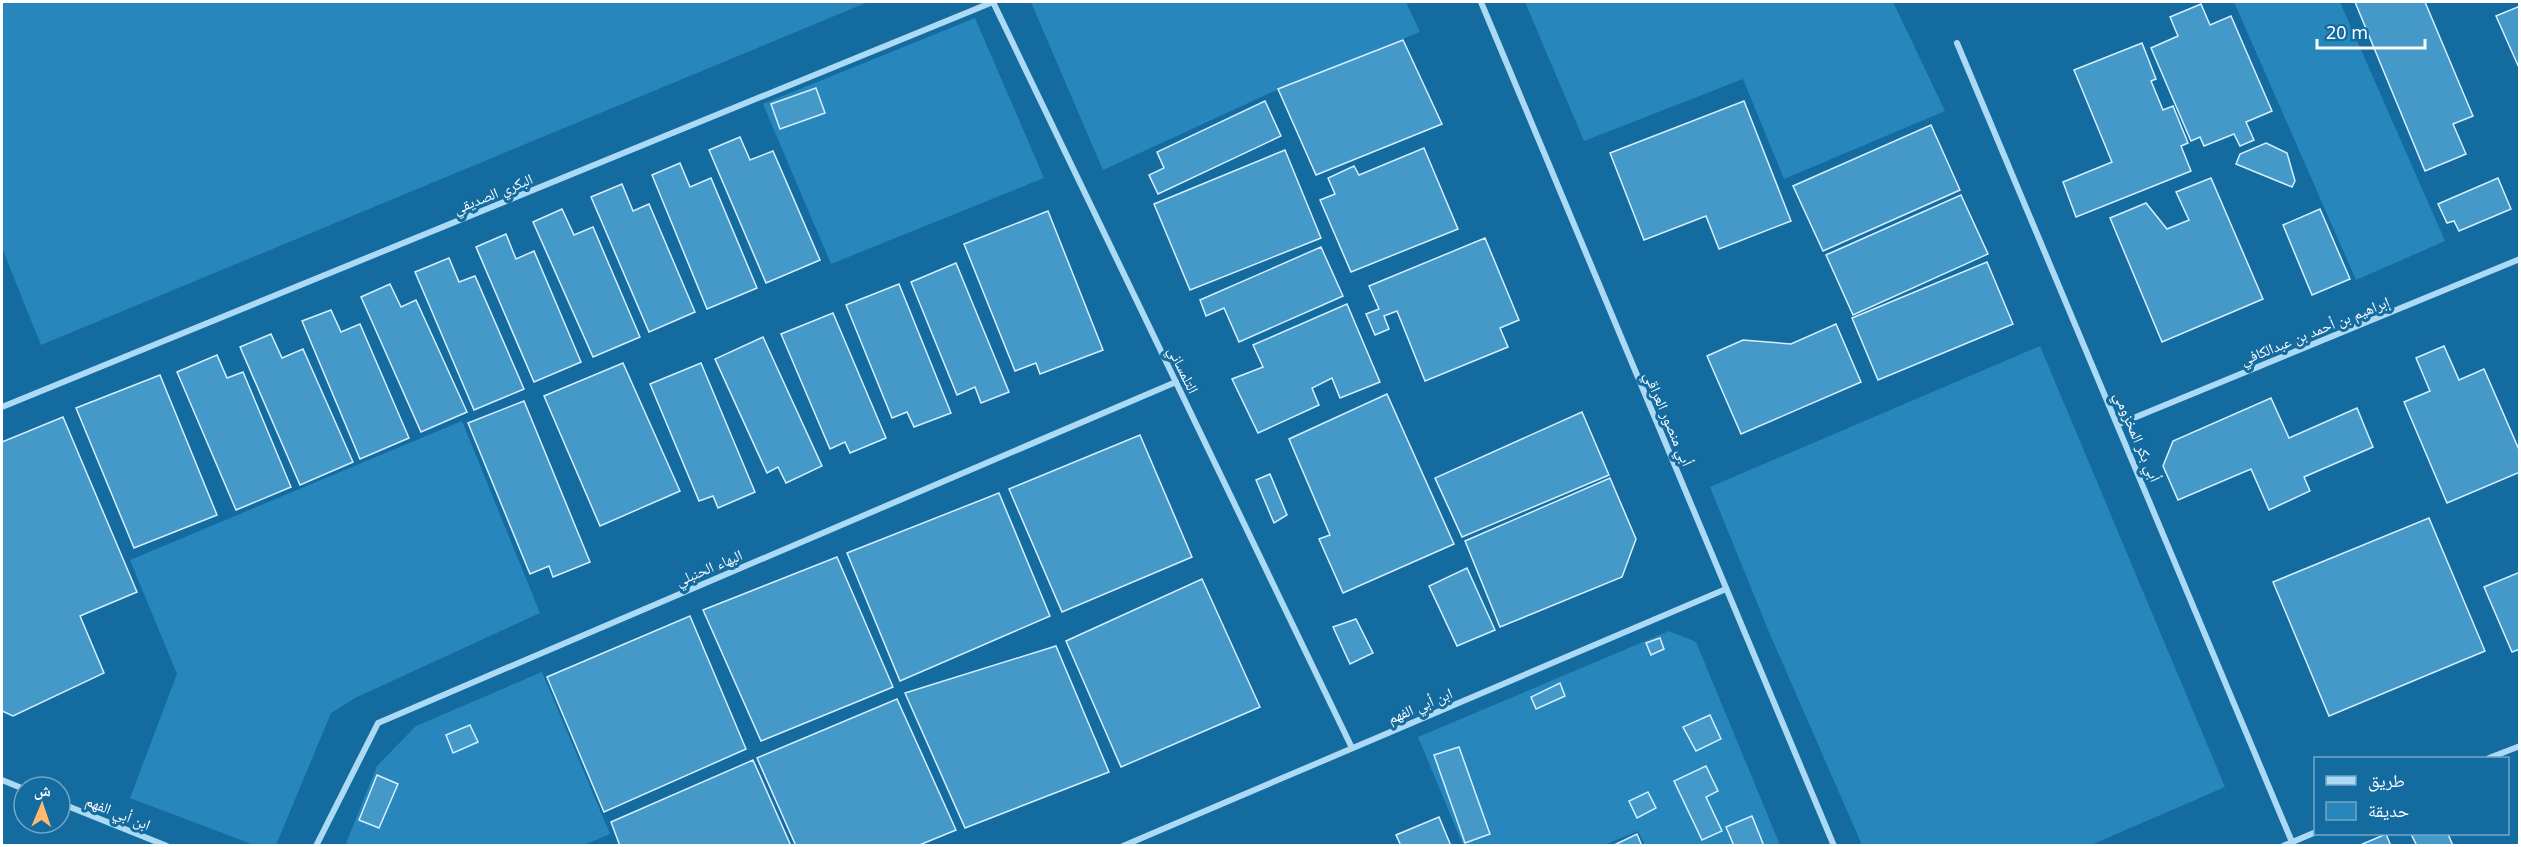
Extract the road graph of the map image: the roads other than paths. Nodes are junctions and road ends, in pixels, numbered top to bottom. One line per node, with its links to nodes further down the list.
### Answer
1 (993, 2): 5 (street, التلمساني); 6 (street, البكري الصديقي)
2 (1481, 2): 8 (street, أبي منصور العراقي)
3 (1957, 43): 7 (street, أبي بكر المخزومي)
4 (2520, 259): 7 (street, إبراهيم بن أحمد بن عبدالكافي)
5 (1176, 382): 10 (street, التلمساني); 16 (street, البهاء الحنبلي)
6 (2, 408)
7 (2119, 424): 14 (street, أبي بكر المخزومي)
8 (1726, 589): 10 (street, ابن أبي الفهم); 18 (street, أبي منصور العراقي)
9 (2520, 746): 11 (street)
10 (1352, 748): 17 (street, ابن أبي الفهم)
11 (2494, 757)
12 (72, 808): 15 (street, ابن أبي الفهم)
13 (2314, 833): 14 (street)
14 (2292, 842): 19 (street)
15 (167, 846)
16 (316, 846)
17 (1123, 846)
18 (1834, 846)
19 (2283, 846)

